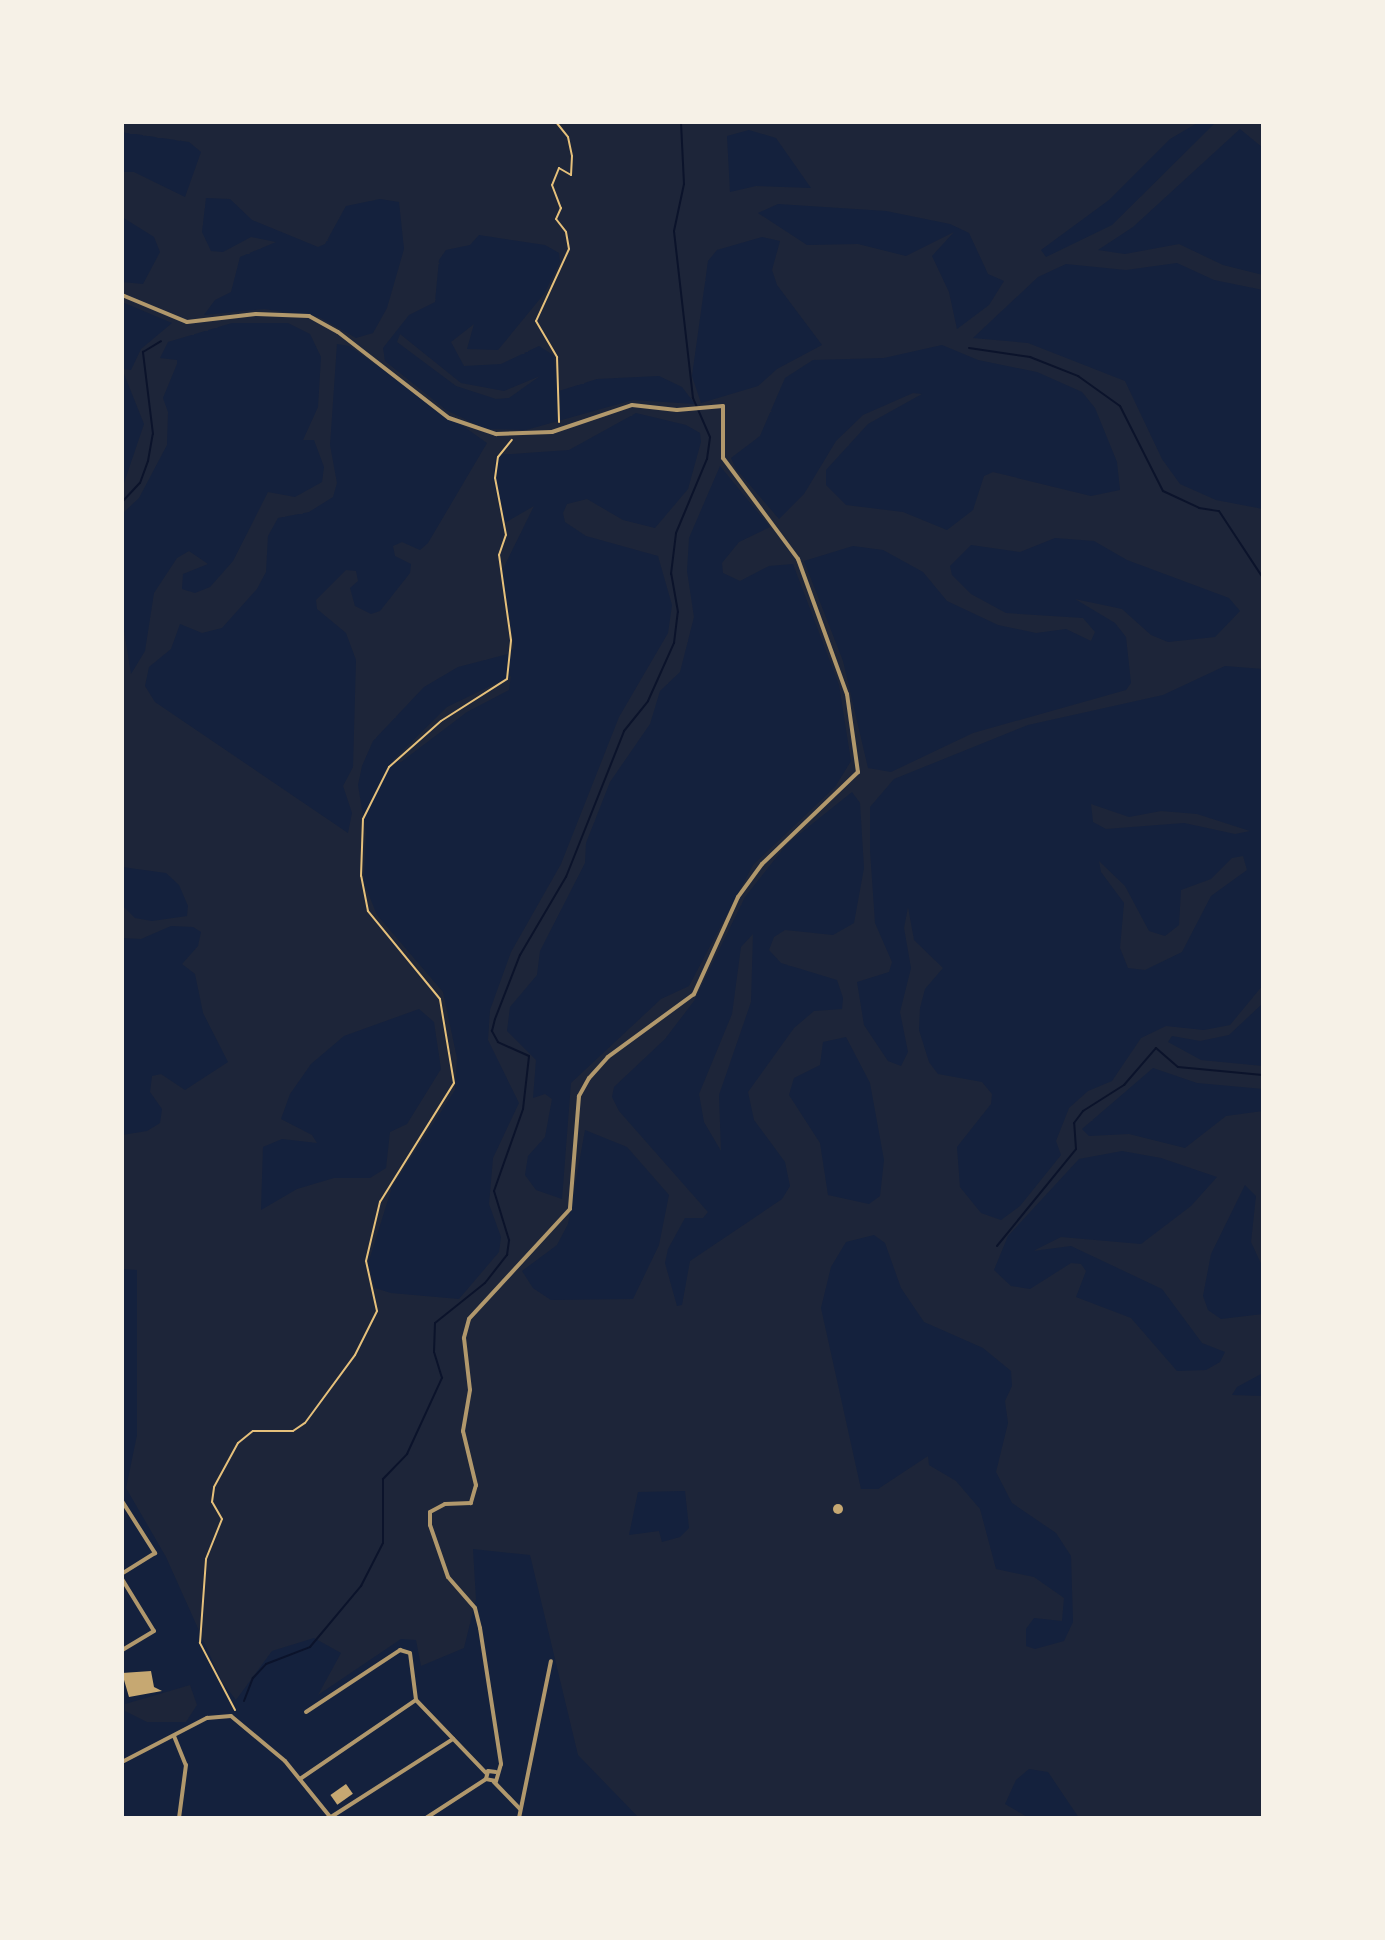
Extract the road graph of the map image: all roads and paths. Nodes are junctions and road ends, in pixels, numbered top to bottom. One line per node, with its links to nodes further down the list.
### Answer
1 (556, 122): 3 (path)
2 (122, 295): 4 (street)
3 (559, 429): 4 (street); 15 (street)
4 (516, 436): 11 (path)
5 (122, 1501): 6 (street)
6 (122, 1576): 7 (street)
7 (122, 1650)
8 (551, 1661): 19 (street)
9 (416, 1700): 10 (street); 13 (street); 17 (street)
10 (306, 1712)
11 (242, 1722): 12 (street); 17 (street)
12 (174, 1736): 14 (street); 20 (street)
13 (453, 1739): 16 (street); 21 (street)
14 (122, 1762)
15 (496, 1772): 16 (street); 18 (street)
16 (486, 1776): 18 (street); 22 (street)
17 (300, 1779): 21 (street)
18 (494, 1782): 19 (street)
19 (521, 1810): 23 (street)
20 (179, 1818)
21 (331, 1818)
22 (426, 1818)
23 (519, 1818)

